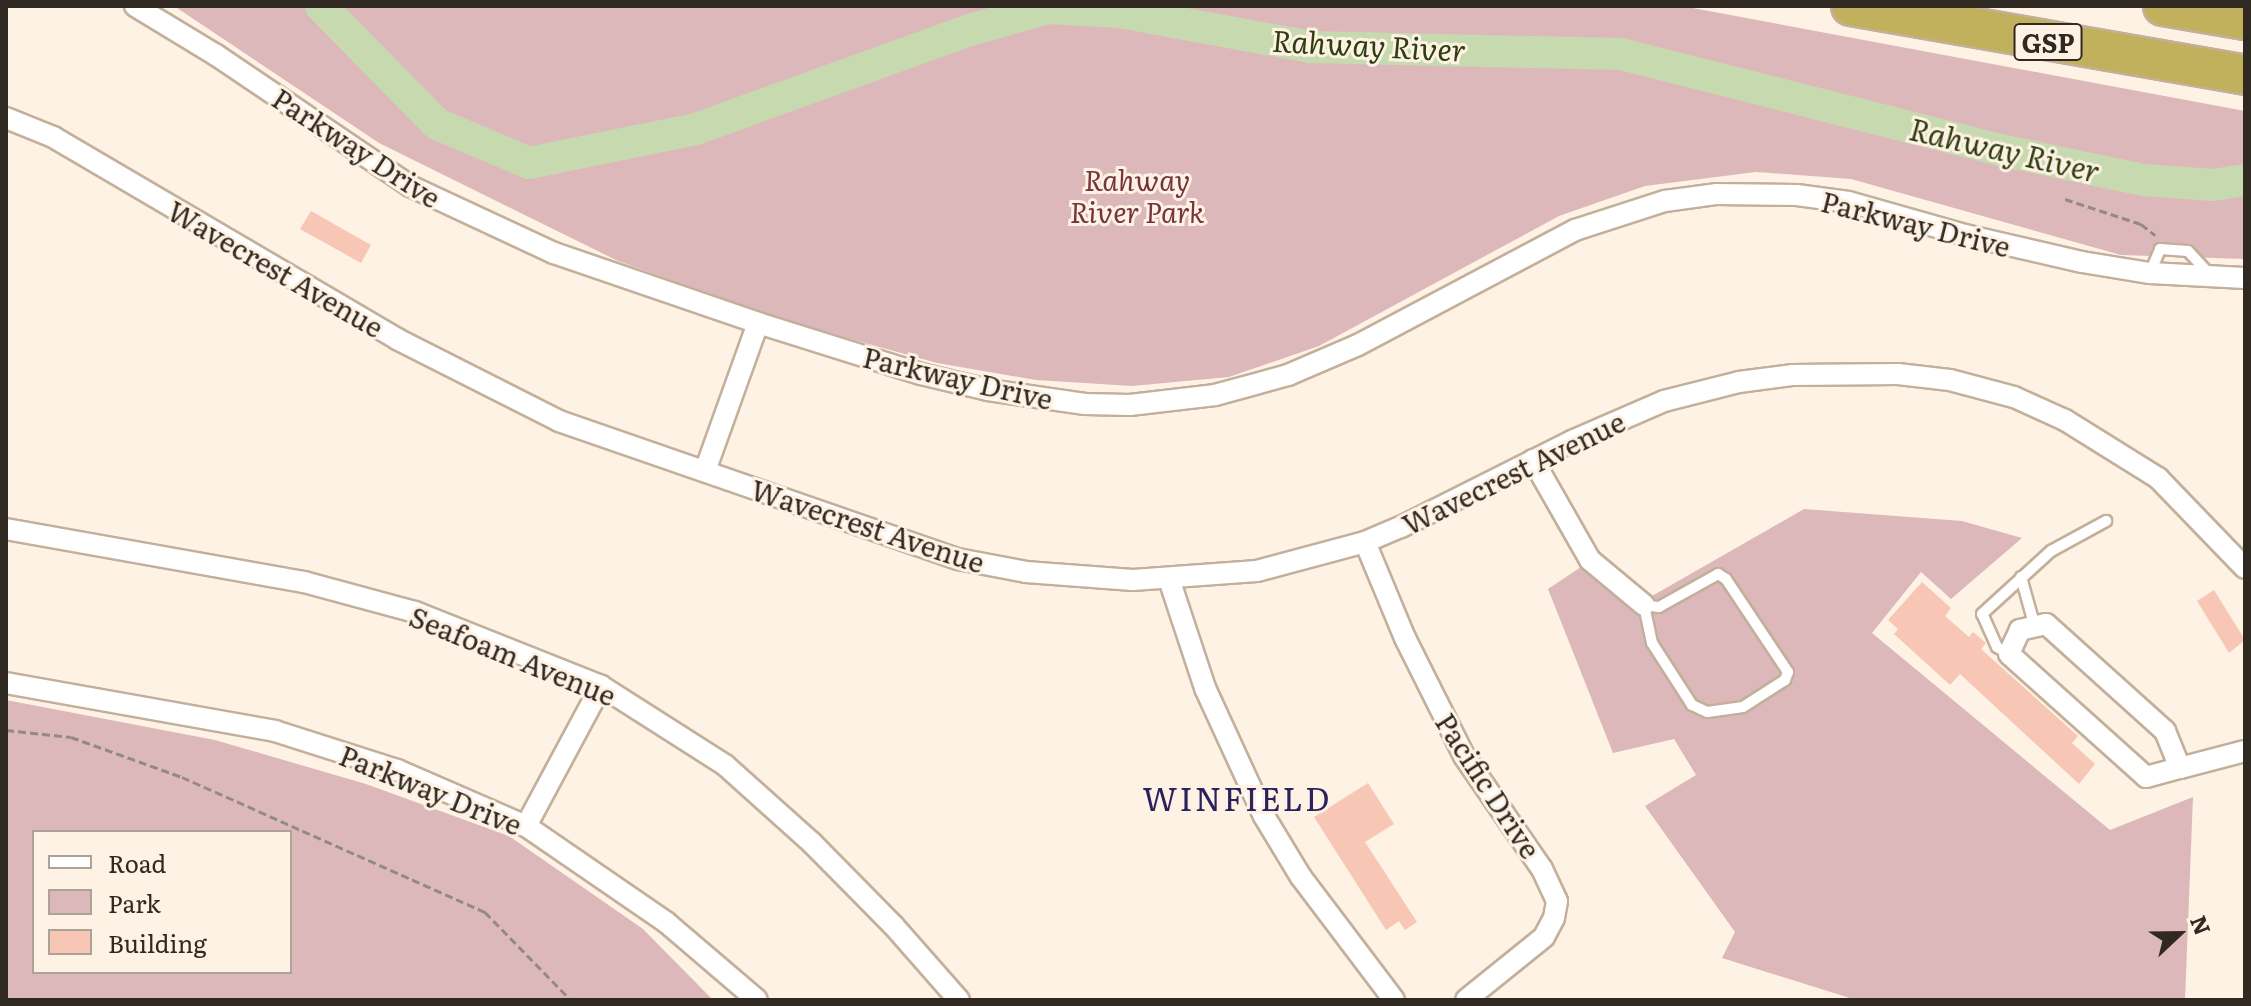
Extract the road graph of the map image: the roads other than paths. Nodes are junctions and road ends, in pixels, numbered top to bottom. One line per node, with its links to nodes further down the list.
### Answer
1 (135, 6): 10 (street, Parkway Drive)
2 (1851, 6): 5 (highway, GSP)
3 (2163, 6): 4 (highway)
4 (2245, 20)
5 (2245, 75)
6 (6, 118): 12 (street, Wavecrest Avenue)
7 (2150, 273): 8 (street, Parkway Drive); 8 (lane); 10 (street, Parkway Drive)
8 (2211, 277): 9 (street, Parkway Drive)
9 (2245, 278)
10 (758, 323): 12 (street)
11 (1533, 460): 15 (street, Wavecrest Avenue); 16 (street, Wavecrest Avenue); 19 (street)
12 (705, 471): 18 (street, Wavecrest Avenue)
13 (2106, 521): 17 (lane)
14 (6, 529): 23 (street, Seafoam Avenue)
15 (1365, 542): 18 (street, Wavecrest Avenue); 30 (street, Pacific Drive)
16 (2245, 568)
17 (2021, 577): 20 (lane); 21 (lane)
18 (1169, 579): 29 (street)
19 (1644, 605): 19 (lane)
20 (2035, 627): 21 (street); 25 (street)
21 (2009, 654): 25 (street)
22 (6, 683): 26 (street, Parkway Drive)
23 (601, 686): 26 (street); 28 (street, Seafoam Avenue)
24 (2245, 751): 25 (street)
25 (2180, 768)
26 (526, 826): 27 (street, Parkway Drive)
27 (757, 1000)
28 (959, 1000)
29 (1394, 1000)
30 (1466, 1000)

